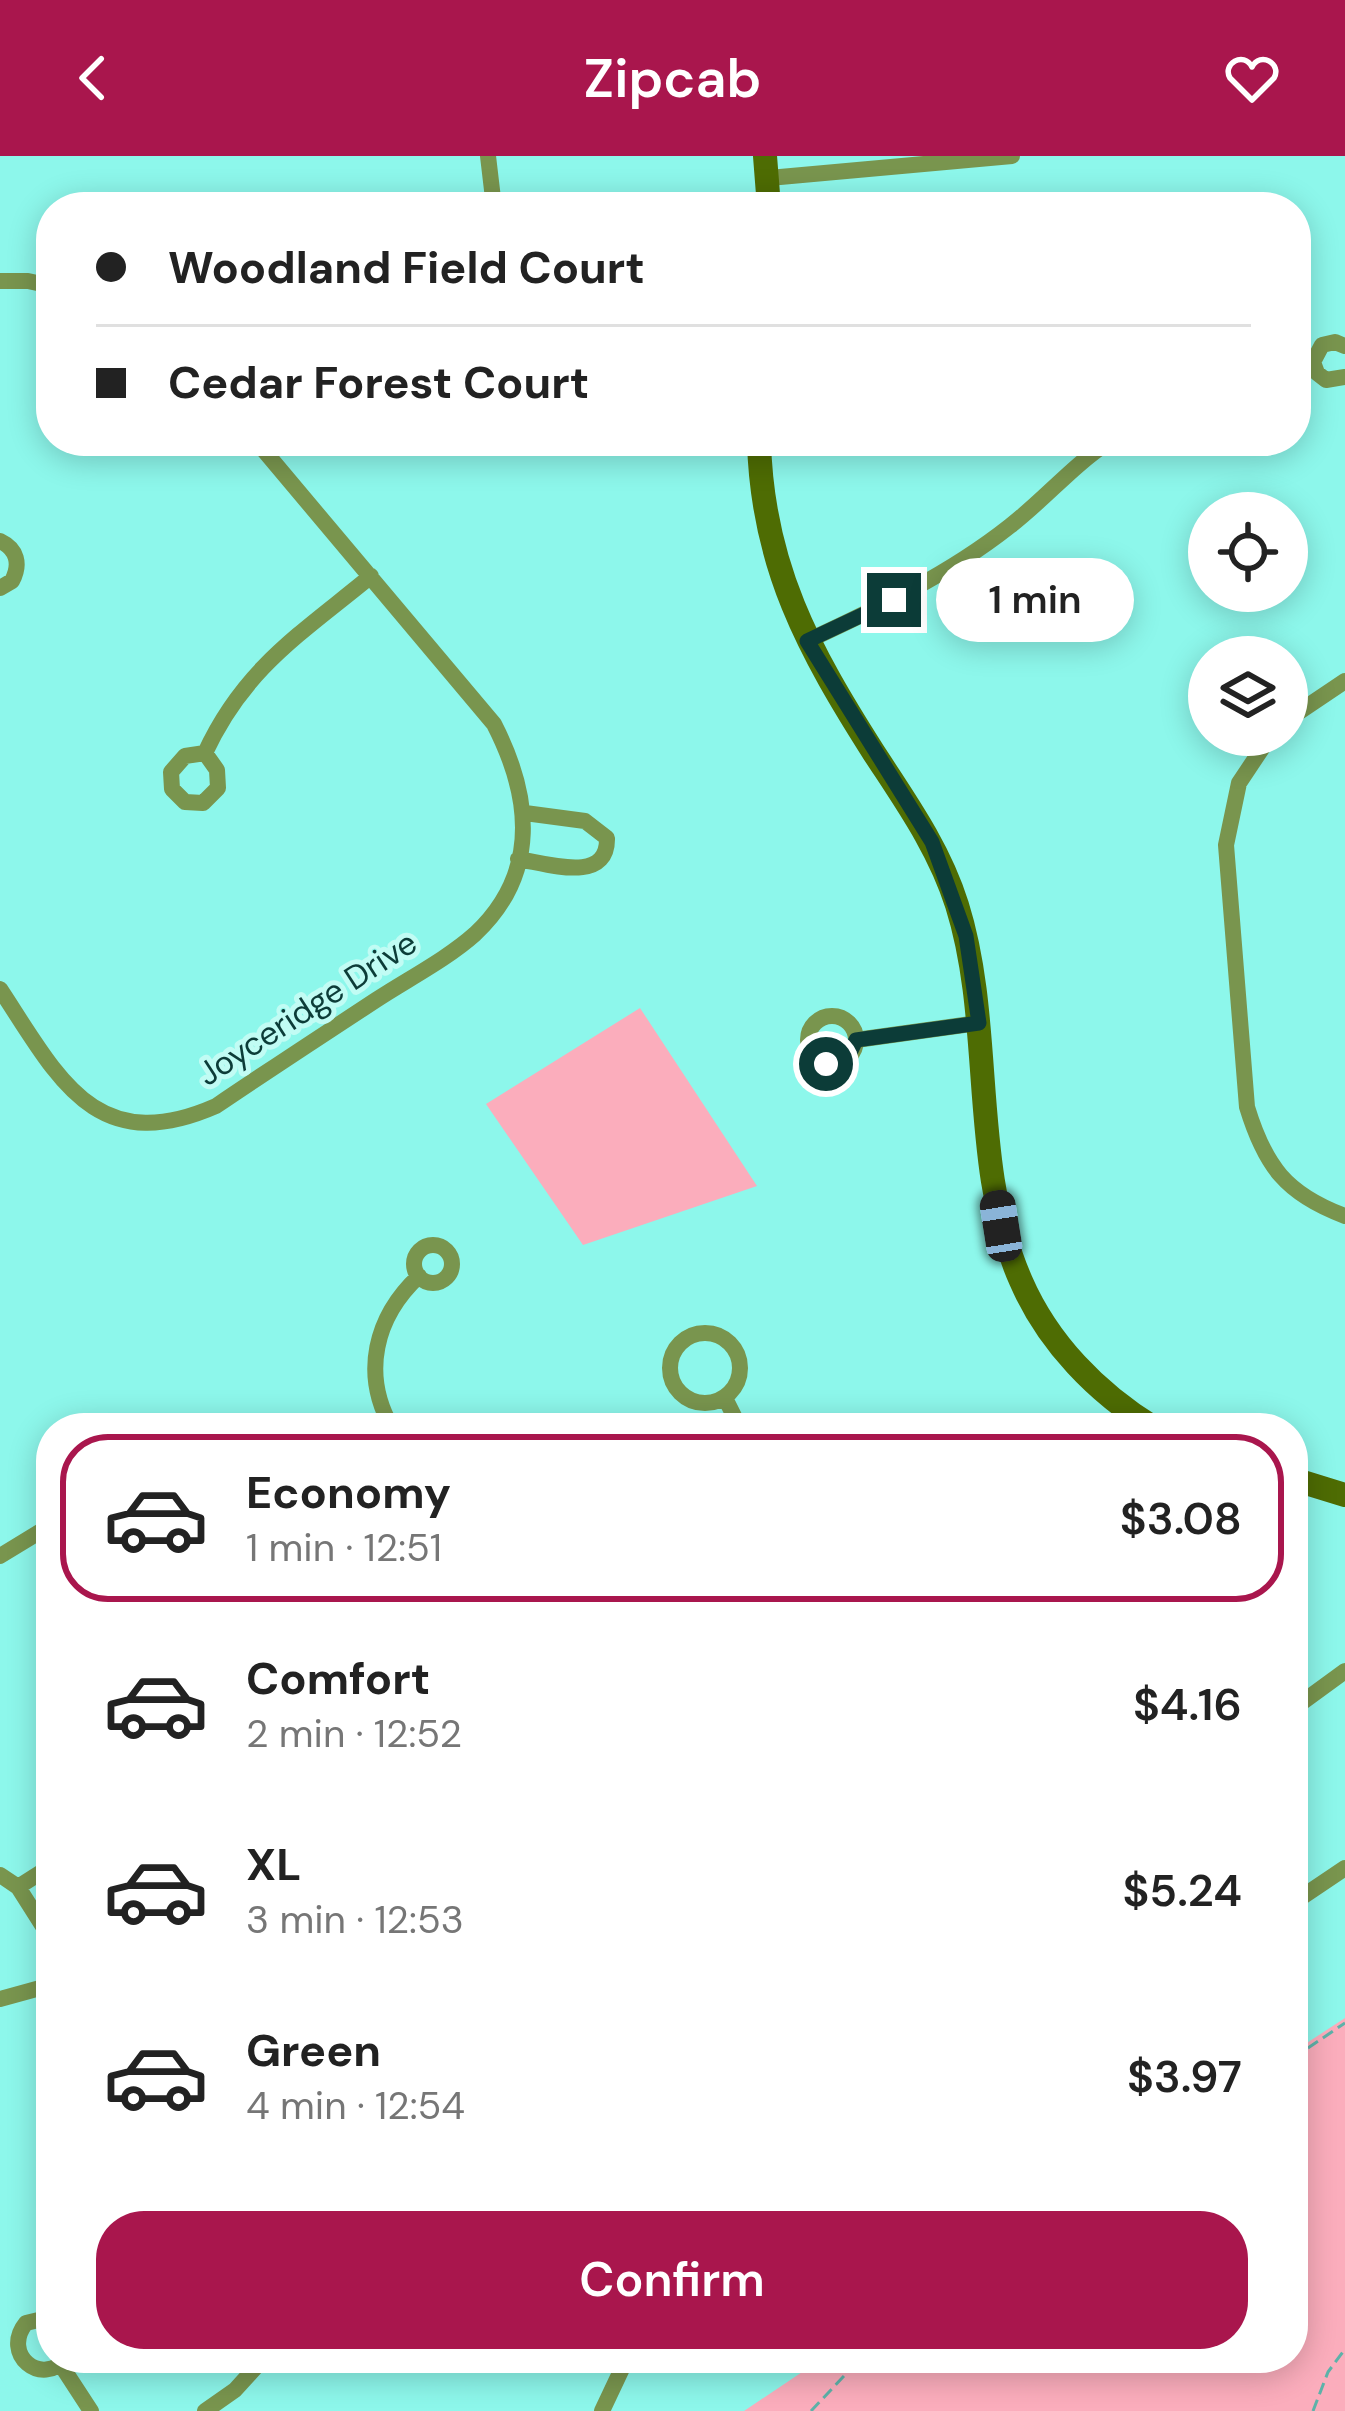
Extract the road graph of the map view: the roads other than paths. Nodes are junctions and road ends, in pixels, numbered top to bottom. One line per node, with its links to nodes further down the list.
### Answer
1 (488, 156): 4 (street)
2 (1012, 156): 3 (street)
3 (767, 167)
4 (492, 192)
5 (0, 281): 6 (street)
6 (36, 283)
7 (1345, 346): 8 (street)
8 (1311, 360)
9 (1311, 374): 10 (street)
10 (1345, 377)
11 (269, 456): 15 (street, Joyceridge Drive)
12 (760, 456): 17 (street)
13 (1092, 456): 17 (street)
14 (0, 541): 16 (street)
15 (371, 576): 20 (street); 22 (street, Joyceridge Drive)
16 (0, 588)
17 (807, 641): 25 (street)
18 (1345, 680): 19 (street)
19 (1308, 706)
20 (205, 753)
21 (1256, 756): 27 (street)
22 (525, 813): 23 (street, Joyceridge Drive); 23 (street)
23 (518, 859): 24 (street, Joyceridge Drive)
24 (0, 989)
25 (979, 1023): 26 (street); 32 (street)
26 (856, 1040)
27 (1345, 1216)
28 (418, 1276): 30 (street)
29 (725, 1398): 29 (street); 31 (street)
30 (386, 1413)
31 (732, 1413)
32 (1128, 1413)
33 (1308, 1484): 34 (street)
34 (1345, 1495)
35 (36, 1535): 36 (street)
36 (0, 1556)
37 (1345, 1671): 38 (street)
38 (1308, 1698)
39 (1345, 1868): 43 (street)
40 (0, 1875): 42 (street)
41 (36, 1876): 42 (street)
42 (18, 1887): 44 (street)
43 (1308, 1893)
44 (36, 1915)
45 (36, 1988): 46 (street)
46 (0, 1999)
47 (36, 2321): 48 (street)
48 (36, 2370)
49 (70, 2373): 52 (street)
50 (250, 2373): 53 (street)
51 (620, 2373): 54 (street)
52 (91, 2411)
53 (205, 2411)
54 (602, 2411)

